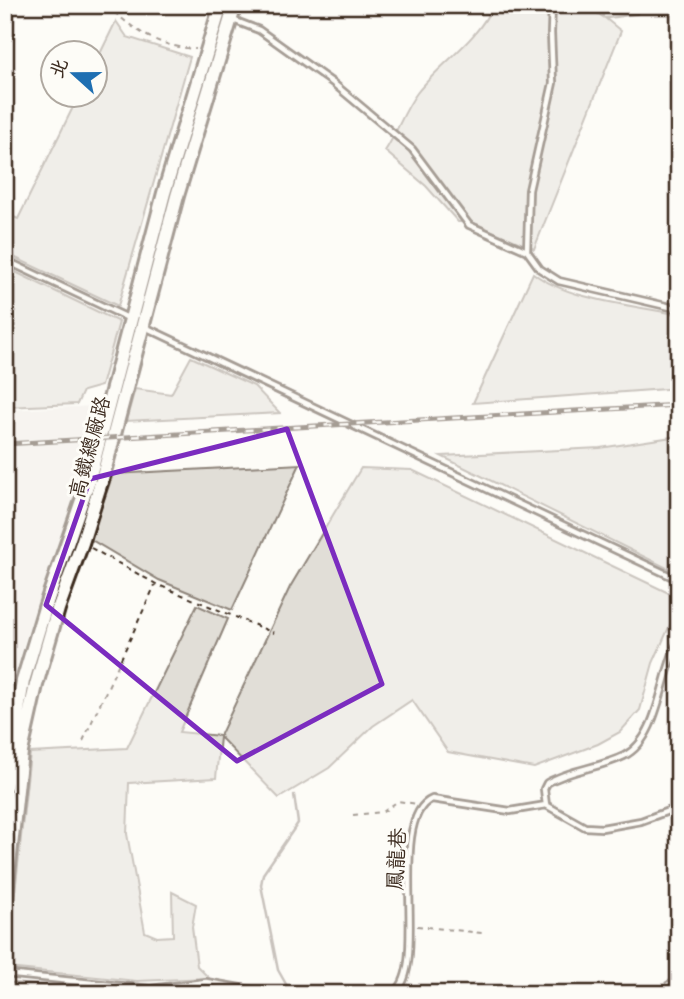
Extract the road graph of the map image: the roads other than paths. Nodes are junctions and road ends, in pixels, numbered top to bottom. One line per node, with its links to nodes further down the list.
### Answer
1 (220, 5): 8 (street, 高鐵總廠路)
2 (235, 5): 4 (street, 高鐵總廠路)
3 (552, 5): 5 (lane)
4 (230, 19): 5 (lane); 8 (street, 高鐵總廠路)
5 (527, 251): 7 (lane)
6 (5, 260): 8 (lane)
7 (679, 309)
8 (136, 322): 9 (lane); 11 (street, 高鐵總廠路); 14 (street, 高鐵總廠路)
9 (679, 580)
10 (679, 640): 12 (lane)
11 (5, 786)
12 (546, 805): 13 (lane); 17 (lane, 鳳龍巷)
13 (679, 807)
14 (7, 861): 15 (street, 高鐵總廠路)
15 (5, 903)
16 (5, 974): 17 (lane, 鳳龍巷)
17 (390, 994)

